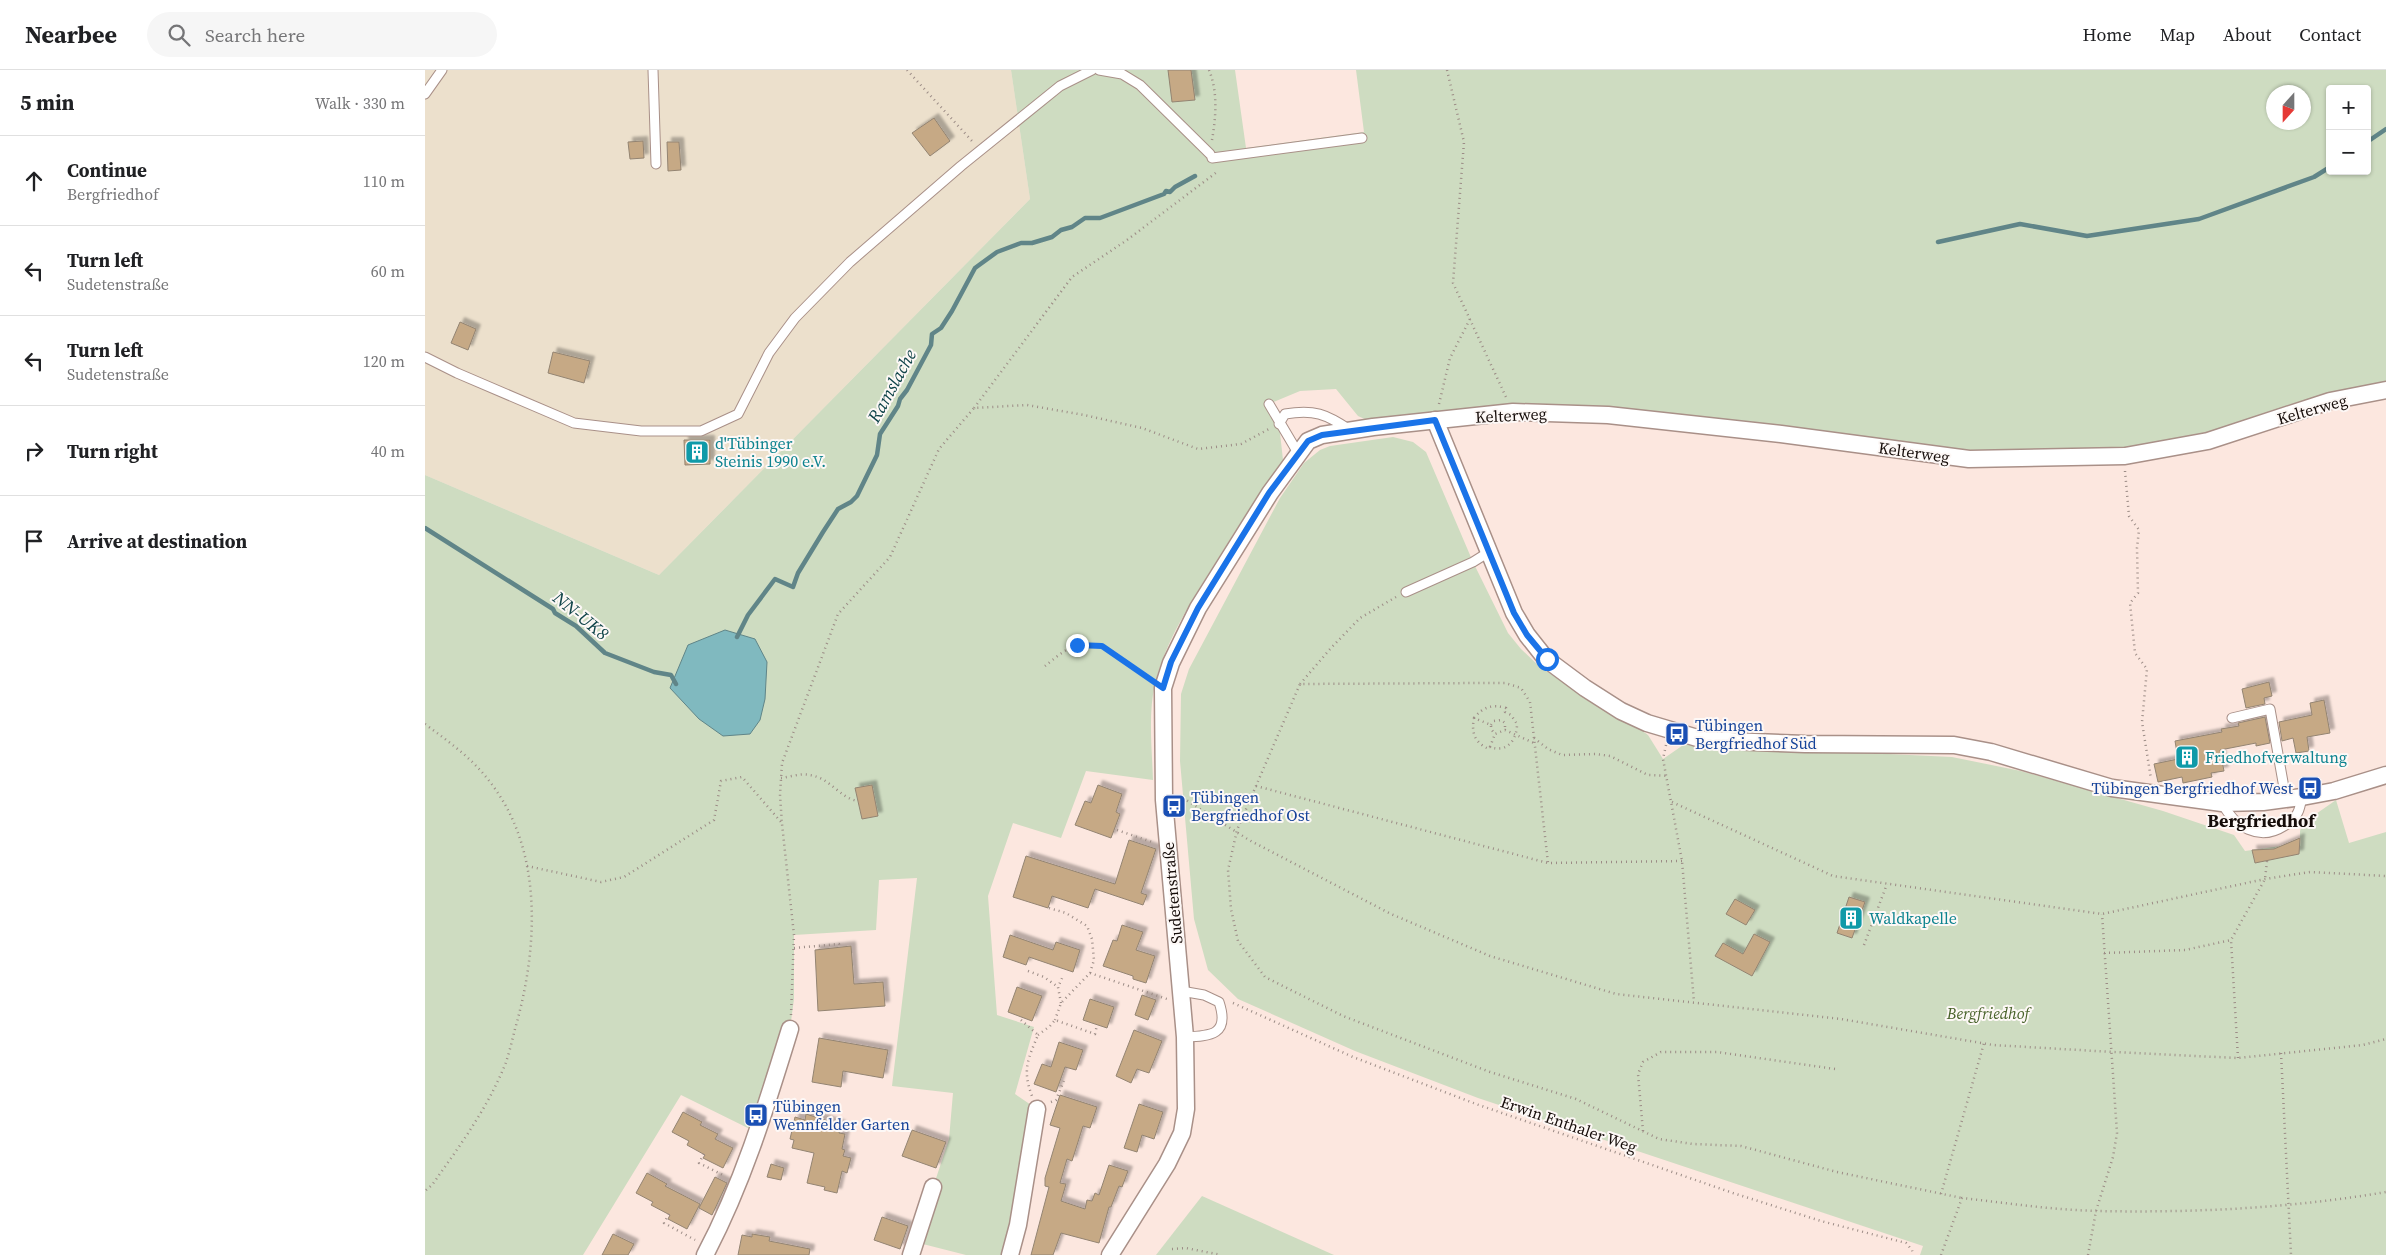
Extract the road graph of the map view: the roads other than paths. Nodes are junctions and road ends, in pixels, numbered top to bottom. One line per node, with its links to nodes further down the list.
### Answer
1 (442, 70): 6 (lane)
2 (653, 70): 8 (lane)
3 (1092, 70): 5 (lane)
4 (1099, 70): 7 (lane)
5 (1080, 73): 9 (lane)
6 (425, 94)
7 (1362, 138)
8 (656, 164)
9 (425, 357)
10 (2386, 390): 12 (street, Kelterweg)
11 (1269, 404): 13 (lane)
12 (1435, 420): 14 (street, Sudetenstraße); 16 (street)
13 (1279, 424): 14 (lane); 15 (lane)
14 (1350, 430): 15 (street, Sudetenstraße)
15 (1298, 453): 22 (street, Sudetenstraße)
16 (1489, 552): 17 (lane); 21 (street)
17 (1406, 592)
18 (2232, 718): 20 (lane)
19 (2386, 775): 20 (street)
20 (2294, 798): 21 (street); 21 (lane)
21 (2222, 803)
22 (1182, 998): 24 (street, Sudetenstraße); 24 (lane)
23 (790, 1029): 27 (street)
24 (1185, 1037): 30 (street, Sudetenstraße)
25 (1037, 1109): 29 (street)
26 (933, 1187): 28 (street)
27 (705, 1255)
28 (911, 1255)
29 (1010, 1255)
30 (1110, 1255)

